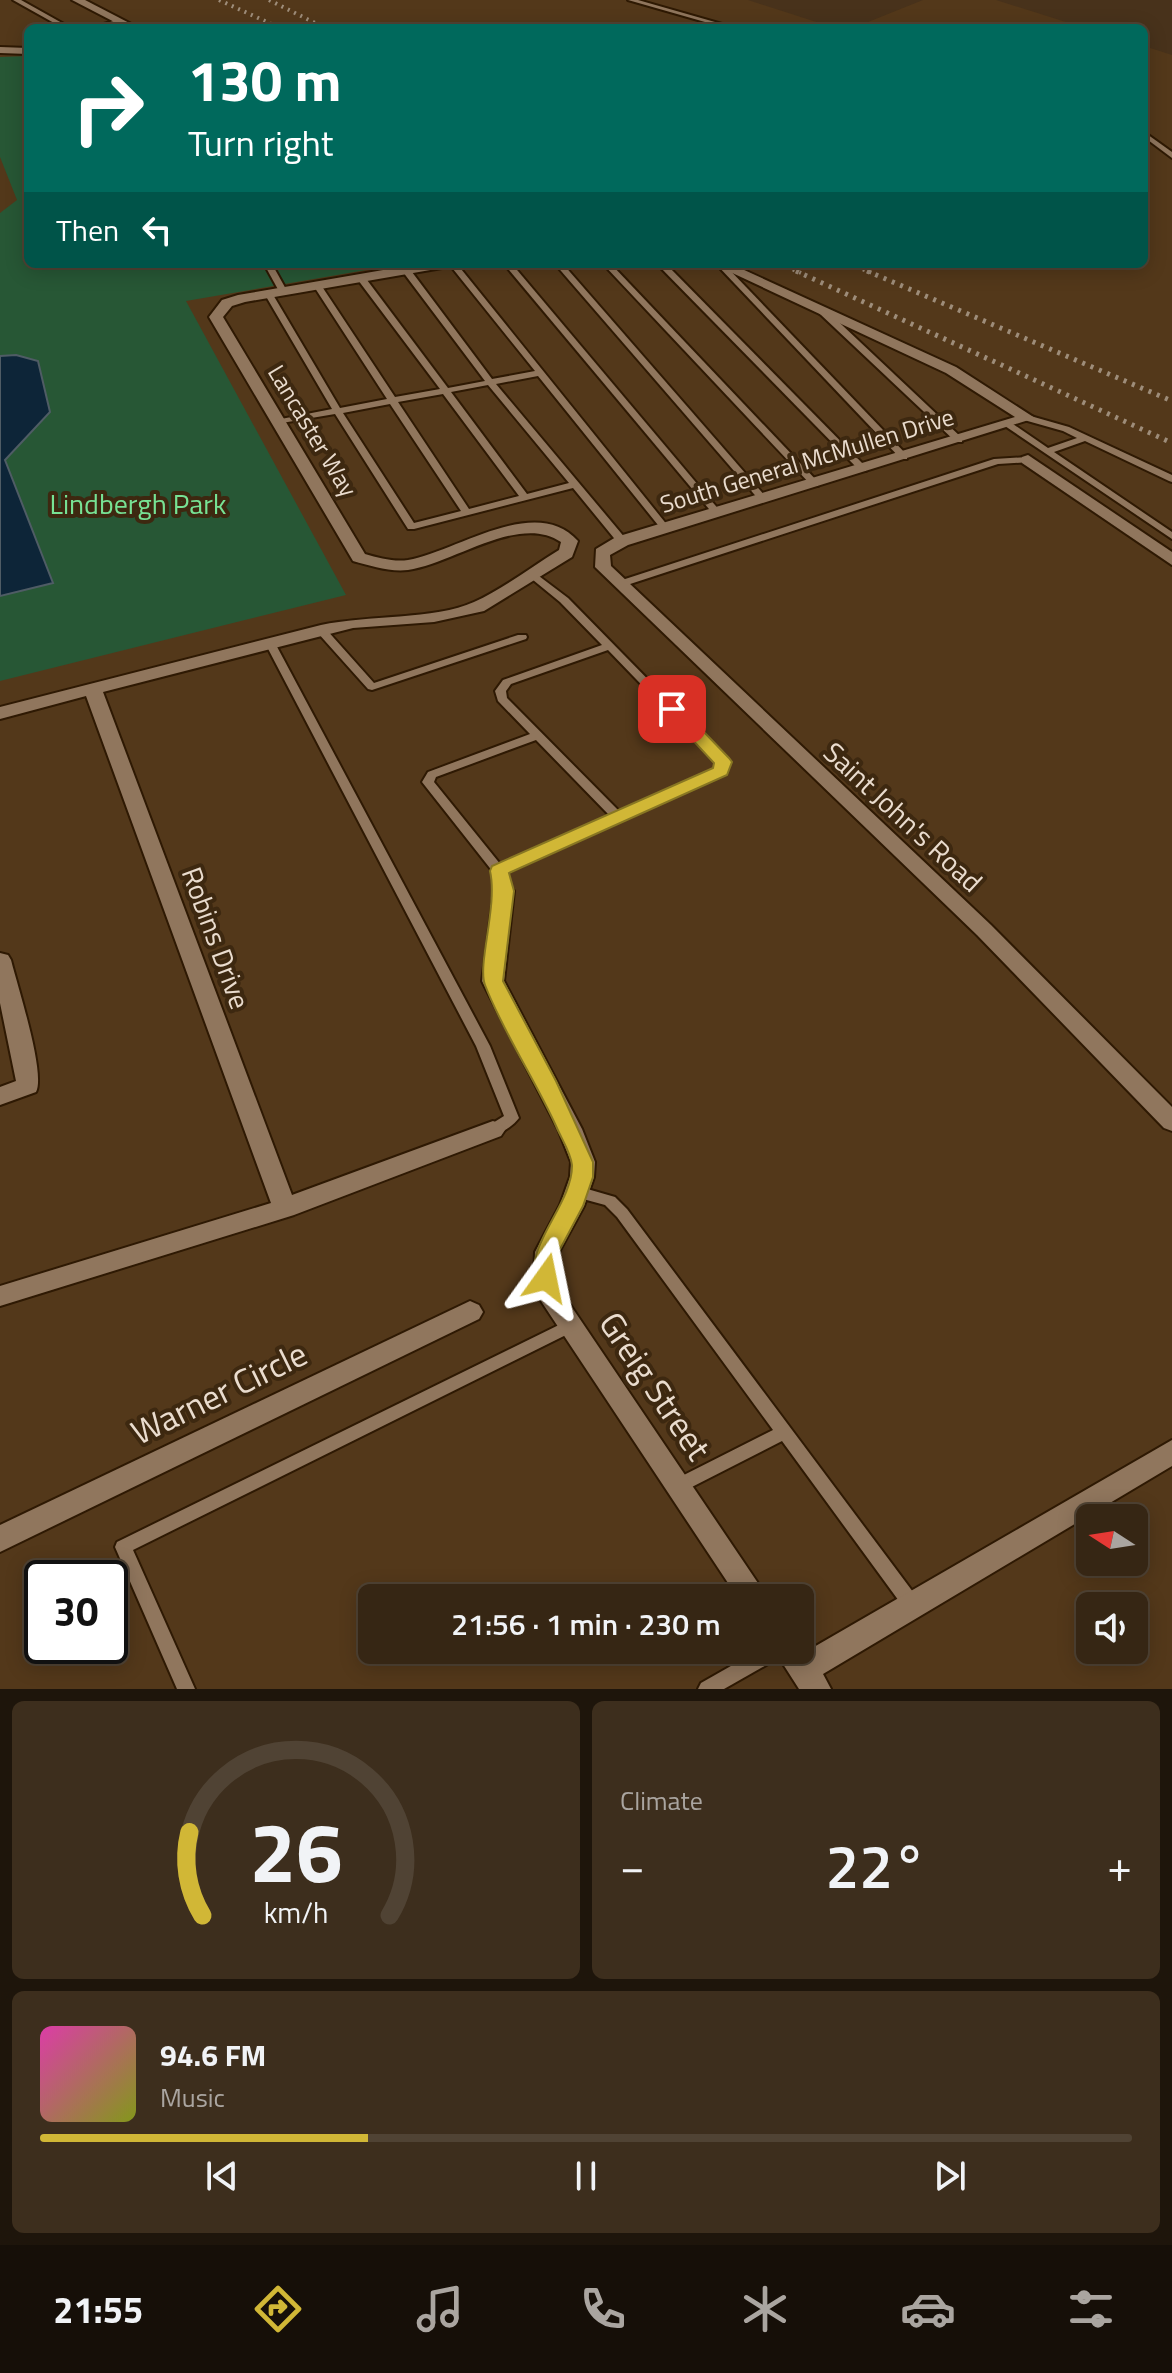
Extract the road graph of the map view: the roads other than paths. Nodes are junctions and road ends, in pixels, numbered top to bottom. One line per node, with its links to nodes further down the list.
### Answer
1 (16, 0): 5 (lane)
2 (77, 0): 4 (street)
3 (631, 0): 8 (lane)
4 (120, 21): 6 (lane); 7 (street)
5 (61, 24)
6 (109, 24)
7 (126, 24)
8 (718, 24)
9 (0, 50): 10 (street)
10 (24, 51)
11 (1148, 137): 12 (lane)
12 (1172, 156)
13 (269, 268): 25 (lane)
14 (418, 268): 22 (street, Lancaster Way)
15 (456, 268): 27 (lane)
16 (511, 268): 47 (lane)
17 (562, 268): 45 (lane)
18 (611, 268): 43 (lane)
19 (665, 268): 40 (lane)
20 (724, 268): 38 (lane)
21 (729, 268): 26 (street)
22 (406, 270): 23 (street, Lancaster Way); 28 (lane)
23 (361, 278): 24 (street, Lancaster Way); 29 (lane)
24 (317, 285): 25 (street, Lancaster Way); 30 (lane)
25 (275, 292): 31 (lane); 33 (street, Lancaster Way)
26 (822, 311): 32 (street); 36 (lane)
27 (540, 373): 28 (lane); 48 (lane)
28 (490, 382): 29 (lane); 42 (lane)
29 (445, 390): 30 (lane); 44 (lane)
30 (391, 401): 31 (lane); 46 (lane)
31 (337, 411): 33 (lane); 46 (lane)
32 (1027, 418): 34 (street, South General McMullen Drive); 35 (lane)
33 (279, 422): 53 (street, Lancaster Way)
34 (1007, 424): 36 (street, South General McMullen Drive); 37 (lane)
35 (1085, 438): 37 (lane); 41 (lane)
36 (959, 440): 38 (street, South General McMullen Drive)
37 (1047, 451): 49 (lane)
38 (904, 457): 40 (street, South General McMullen Drive)
39 (1028, 460): 52 (street); 54 (lane)
40 (863, 469): 43 (street, South General McMullen Drive)
41 (1172, 479)
42 (575, 484): 44 (lane); 50 (lane)
43 (815, 484): 45 (street, South General McMullen Drive)
44 (524, 496): 46 (lane)
45 (763, 499): 47 (street, South General McMullen Drive)
46 (466, 512)
47 (717, 513): 48 (street, South General McMullen Drive)
48 (665, 528): 50 (street, South General McMullen Drive)
49 (1172, 536)
50 (622, 541): 51 (street, South General McMullen Drive)
51 (602, 553): 54 (street, Saint John's Road)
52 (1172, 560)
53 (531, 573): 55 (street); 58 (lane)
54 (620, 584): 66 (street, Saint John's Road)
55 (321, 630): 56 (lane); 57 (street)
56 (522, 637)
57 (270, 643): 59 (street); 67 (lane)
58 (610, 646): 61 (lane); 62 (lane)
59 (92, 688): 60 (street); 69 (street, Robins Drive)
60 (0, 713)
61 (538, 735): 62 (lane); 63 (lane)
62 (619, 818): 63 (lane)
63 (502, 881): 68 (street, Greig Street)
64 (0, 960): 65 (street)
65 (0, 1096)
66 (1172, 1122)
67 (493, 1130): 69 (street)
68 (577, 1192): 72 (street, Greig Street); 73 (lane)
69 (285, 1208): 70 (street)
70 (0, 1296)
71 (470, 1312): 76 (street, Warner Circle)
72 (571, 1325): 75 (street, Greig Street); 81 (lane)
73 (784, 1432): 75 (lane); 78 (lane)
74 (1172, 1452): 78 (street)
75 (678, 1486): 77 (street, Greig Street)
76 (0, 1539)
77 (744, 1584)
78 (913, 1606): 80 (street)
79 (751, 1664): 82 (lane)
80 (803, 1670)
81 (186, 1689)
82 (707, 1689)

